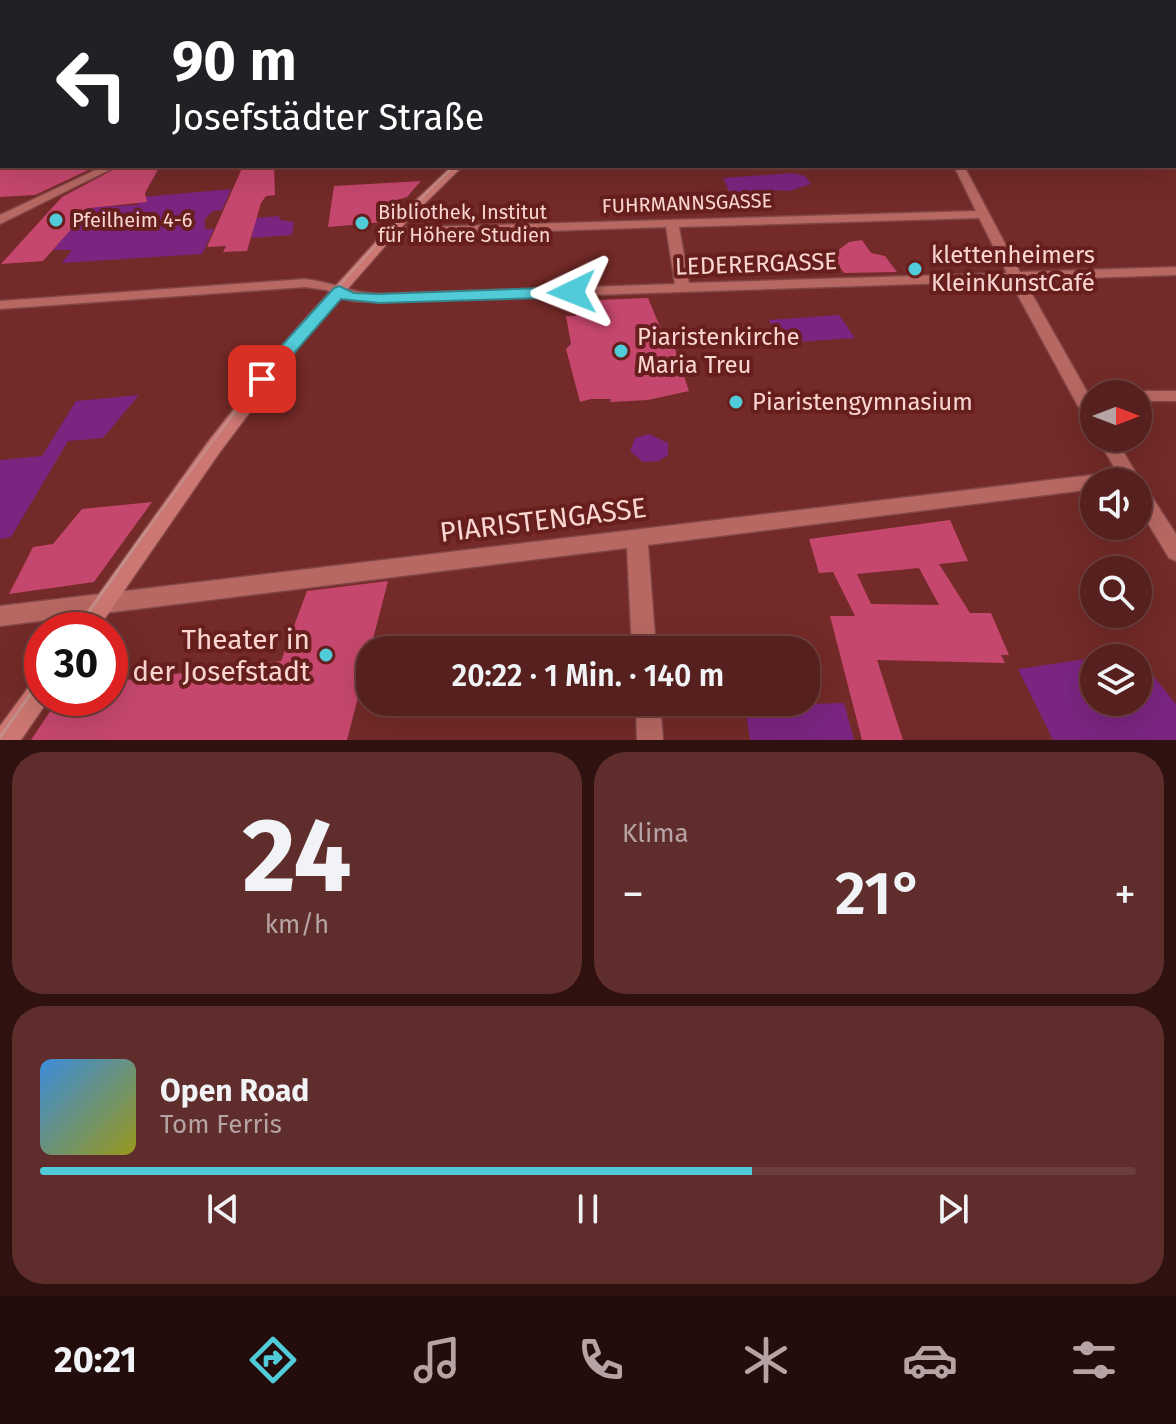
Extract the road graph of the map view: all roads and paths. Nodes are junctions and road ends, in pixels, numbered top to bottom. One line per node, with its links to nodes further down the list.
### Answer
1 (800, 0): 2 (street)
2 (838, 0)
3 (108, 168): 7 (street)
4 (456, 168): 9 (street)
5 (960, 168): 6 (street)
6 (983, 214): 8 (street, FUHRMANNSGASSE); 11 (street)
7 (0, 220)
8 (672, 224): 9 (street, FUHRMANNSGASSE); 12 (street)
9 (391, 232): 13 (street)
10 (1176, 271): 11 (street, LEDERERGASSE)
11 (1015, 277): 12 (street, LEDERERGASSE); 15 (street)
12 (683, 288): 13 (street, LEDERERGASSE)
13 (339, 291): 14 (street, LEDERERGASSE); 22 (street)
14 (0, 305)
15 (1080, 385)
16 (1152, 396): 17 (street)
17 (1176, 396)
18 (1080, 484): 20 (street, PIARISTENGASSE)
19 (1152, 514): 21 (street)
20 (637, 539): 22 (street, PIARISTENGASSE); 25 (street)
21 (1176, 552)
22 (103, 603): 23 (street); 24 (street, PIARISTENGASSE)
23 (97, 612)
24 (0, 616)
25 (643, 636)
26 (24, 714): 28 (street)
27 (649, 716): 29 (street)
28 (6, 740)
29 (650, 740)

